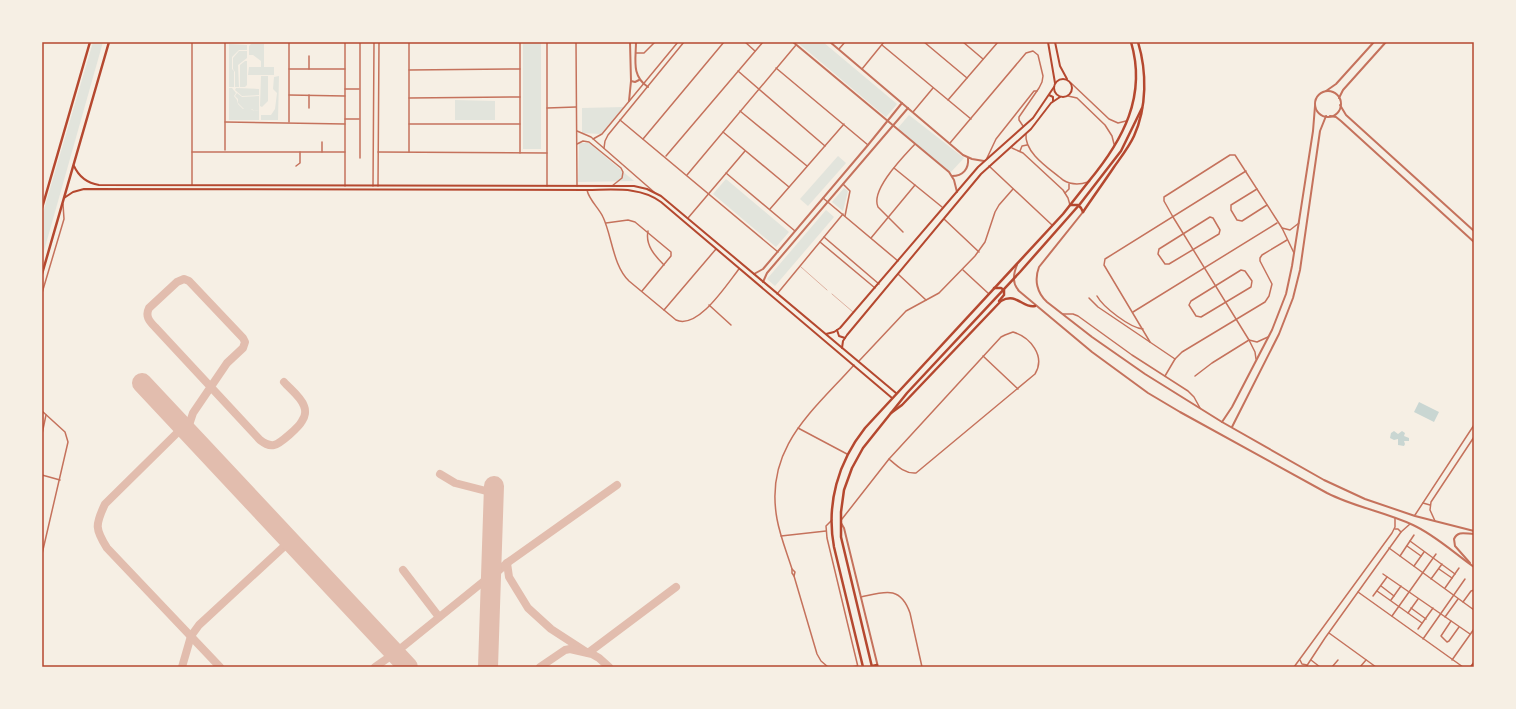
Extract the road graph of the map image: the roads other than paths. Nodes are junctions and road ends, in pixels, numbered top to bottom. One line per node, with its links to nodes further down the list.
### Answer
1 (90, 42): 178 (main road)
2 (109, 42): 138 (main road)
3 (192, 42): 125 (street)
4 (225, 42): 95 (street)
5 (289, 42): 43 (street)
6 (345, 42): 45 (street)
7 (360, 42): 62 (street)
8 (374, 42): 147 (street)
9 (380, 42): 129 (street)
10 (409, 42): 48 (street)
11 (520, 42): 46 (street)
12 (547, 42): 82 (street)
13 (576, 42): 80 (street)
14 (630, 42): 53 (street)
15 (636, 42): 39 (street)
16 (655, 42): 39 (street)
17 (678, 42): 55 (street)
18 (684, 42): 57 (street)
19 (724, 42): 110 (street)
20 (745, 42): 38 (street)
21 (763, 42): 38 (street)
22 (793, 42): 35 (street)
23 (830, 42): 37 (street)
24 (845, 42): 37 (street)
25 (884, 42): 36 (street)
26 (924, 42): 50 (street)
27 (964, 42): 41 (street)
28 (998, 42): 41 (street)
29 (1048, 42): 56 (main road)
30 (1055, 42): 52 (main road)
31 (1130, 42): 94 (main road)
32 (1138, 42): 84 (main road)
33 (1374, 42): 64 (street)
34 (1386, 42): 73 (street)
35 (796, 44): 42 (street); 93 (street)
36 (882, 45): 47 (street); 59 (street)
37 (839, 49): 47 (street)
38 (755, 51): 49 (street)
39 (636, 53): 51 (street)
40 (309, 56): 44 (street)
41 (983, 59): 50 (street)
42 (776, 68): 61 (street); 100 (street)
43 (289, 69): 44 (street); 65 (street)
44 (309, 69): 45 (street)
45 (345, 69): 60 (street)
46 (520, 69): 48 (street); 70 (street)
47 (862, 69): 77 (street)
48 (409, 70): 72 (street)
49 (738, 71): 61 (street); 133 (street)
50 (967, 78): 74 (street)
51 (639, 80): 53 (street); 55 (street)
52 (1068, 80): 54 (main road); 56 (main road)
53 (631, 81): 75 (street)
54 (1071, 83): 69 (main road); 94 (street)
55 (643, 84): 57 (street); 75 (street)
56 (1055, 84): 58 (main road)
57 (648, 87): 92 (street)
58 (1054, 87): 67 (main road); 71 (main road)
59 (933, 88): 74 (street); 86 (street)
60 (345, 89): 62 (street); 68 (street)
61 (759, 89): 85 (street); 118 (street)
62 (360, 90): 90 (street)
63 (1037, 91): 91 (street); 102 (street); 136 (street)
64 (1326, 91): 73 (street); 79 (street)
65 (289, 95): 66 (street); 96 (street)
66 (309, 95): 68 (street); 81 (street)
67 (1049, 95): 76 (main road); 102 (main road)
68 (345, 96): 89 (street)
69 (1068, 96): 71 (main road); 121 (street)
70 (520, 97): 72 (street); 99 (street)
71 (1060, 97): 76 (main road)
72 (409, 98): 98 (street)
73 (1339, 99): 78 (street)
74 (948, 100): 91 (street)
75 (629, 101): 106 (street)
76 (1053, 101): 105 (main road)
77 (902, 102): 83 (street); 93 (street)
78 (1340, 105): 88 (street); 197 (street)
79 (1315, 106): 87 (street); 189 (street)
80 (576, 107): 82 (street); 103 (street)
81 (309, 108)
82 (547, 108): 132 (street)
83 (908, 108): 86 (street); 101 (street)
84 (1142, 108): 181 (main road); 269 (main road)
85 (740, 111): 104 (street); 140 (street)
86 (913, 112): 113 (street)
87 (1326, 116): 88 (street); 273 (street)
88 (1330, 116): 205 (street)
89 (345, 119): 90 (street); 97 (street)
90 (360, 119): 134 (street)
91 (971, 119): 113 (street)
92 (620, 120): 108 (street); 110 (street)
93 (887, 120): 101 (street); 116 (street)
94 (1128, 121): 121 (main road)
95 (225, 122): 96 (street); 122 (street)
96 (289, 122): 97 (street)
97 (345, 124): 128 (street)
98 (409, 124): 99 (street); 130 (street)
99 (520, 124): 131 (street)
100 (844, 124): 116 (street); 118 (street)
101 (892, 125): 115 (street); 150 (street)
102 (1024, 127): 136 (main road)
103 (576, 131): 107 (street); 114 (street)
104 (722, 132): 123 (street); 145 (street)
105 (1026, 133): 117 (street); 119 (main road)
106 (602, 134): 108 (street); 109 (street)
107 (588, 135): 109 (street); 111 (street)
108 (606, 138): 120 (street)
109 (593, 139): 120 (street)
110 (643, 139): 133 (street)
111 (587, 141): 114 (street); 161 (street)
112 (322, 142): 127 (street)
113 (950, 143): 135 (street)
114 (577, 144): 160 (street)
115 (915, 144): 142 (street); 146 (street)
116 (868, 145): 172 (street)
117 (1027, 145): 124 (street); 151 (street)
118 (825, 146): 140 (street)
119 (1010, 147): 124 (street); 141 (main road)
120 (604, 148): 169 (street)
121 (1114, 148): 149 (main road)
122 (225, 151): 125 (street); 126 (street)
123 (745, 151): 144 (street); 162 (street)
124 (1020, 151): 171 (street)
125 (192, 152): 154 (street)
126 (300, 152): 127 (street); 139 (street)
127 (322, 152): 128 (street)
128 (345, 152): 155 (street)
129 (378, 152): 130 (street); 148 (street)
130 (409, 152): 131 (street)
131 (520, 153): 132 (street)
132 (547, 153): 159 (street)
133 (665, 157): 145 (street)
134 (360, 158)
135 (968, 158): 137 (street); 146 (street)
136 (987, 158): 137 (main road)
137 (984, 161): 168 (main road)
138 (73, 165): 152 (main road); 173 (main road)
139 (296, 166)
140 (807, 166): 162 (street)
141 (989, 166): 163 (street); 186 (main road)
142 (894, 168): 153 (street); 183 (street)
143 (1246, 171): 164 (street); 184 (street); 184 (street)
144 (726, 173): 170 (street); 180 (street)
145 (687, 175): 170 (street)
146 (952, 176): 168 (street)
147 (373, 178): 148 (street); 156 (street)
148 (378, 178): 157 (street)
149 (1089, 181): 151 (street); 176 (main road)
150 (843, 184): 174 (street); 182 (street)
151 (1069, 184): 171 (street)
152 (133, 185): 154 (main road); 165 (main road)
153 (915, 185): 179 (street); 183 (street)
154 (192, 186): 155 (main road)
155 (345, 186): 156 (main road)
156 (373, 186): 157 (main road)
157 (378, 186): 158 (main road)
158 (497, 186): 159 (main road); 166 (main road)
159 (547, 186): 160 (main road)
160 (577, 186): 161 (main road)
161 (612, 186): 169 (main road)
162 (789, 188): 180 (street)
163 (1013, 189): 190 (street); 209 (street)
164 (1257, 189): 177 (street); 177 (street)
165 (133, 190): 166 (main road); 173 (main road)
166 (497, 190): 167 (main road)
167 (587, 190): 187 (street); 206 (main road)
168 (957, 192): 179 (main road)
169 (656, 193): 185 (main road)
170 (708, 193): 185 (street); 208 (street)
171 (1065, 193): 176 (street)
172 (823, 198): 174 (street); 191 (street)
173 (63, 199): 175 (main road)
174 (828, 202): 182 (street); 194 (street)
175 (62, 203): 218 (main road); 228 (street)
176 (1070, 205): 181 (main road); 190 (main road)
177 (1267, 205): 192 (street)
178 (42, 208)
179 (943, 208): 211 (main road)
180 (770, 209): 193 (street)
181 (1083, 212): 243 (street)
182 (844, 215): 201 (street); 202 (street)
183 (888, 217): 196 (street); 202 (street)
184 (1173, 217): 199 (street); 242 (street)
185 (687, 218): 219 (main road)
186 (944, 219): 209 (street); 220 (main road)
187 (606, 223): 195 (street); 227 (street)
188 (1277, 223): 216 (street)
189 (1299, 223): 192 (street); 210 (street)
190 (1052, 225): 212 (main road)
191 (798, 227): 193 (street); 194 (street)
192 (1282, 228): 203 (street)
193 (795, 231): 198 (street)
194 (803, 231): 200 (street)
195 (648, 232): 213 (street); 213 (street)
196 (902, 232)
197 (1474, 232)
198 (793, 233): 200 (street); 208 (street)
199 (1184, 234): 207 (street); 207 (street); 207 (street)
200 (798, 237): 221 (street)
201 (824, 237): 204 (street); 222 (street)
202 (871, 238): 211 (street)
203 (1287, 240): 210 (street); 245 (street)
204 (820, 242): 214 (street); 224 (street)
205 (1474, 242)
206 (716, 249): 215 (main road); 239 (street)
207 (1193, 250): 216 (street)
208 (778, 252): 219 (street)
209 (979, 252): 217 (street)
210 (1294, 253): 250 (street)
211 (898, 261): 222 (main road)
212 (1018, 262): 225 (main road); 238 (street)
213 (664, 265): 227 (street)
214 (800, 266): 226 (lane); 229 (street)
215 (739, 268): 237 (street); 244 (main road)
216 (1204, 268): 223 (street); 242 (street)
217 (963, 270): 231 (street); 234 (street)
218 (42, 274)
219 (754, 274): 221 (main road)
220 (898, 274): 234 (street); 251 (main road)
221 (763, 282): 229 (main road)
222 (879, 284): 224 (main road)
223 (1216, 286): 235 (street); 235 (street); 235 (street)
224 (875, 288): 241 (main road)
225 (994, 288): 231 (main road); 236 (main road)
226 (827, 290)
227 (642, 291): 239 (street)
228 (42, 293)
229 (777, 294): 240 (main road)
230 (832, 294): 241 (lane)
231 (989, 294): 265 (main road)
232 (1097, 296): 247 (street)
233 (1089, 298): 253 (street)
234 (926, 300): 258 (street)
235 (1226, 302): 245 (street)
236 (998, 304): 238 (main road); 269 (main road)
237 (709, 305): 239 (street); 246 (street)
238 (1035, 306): 284 (street)
239 (664, 310)
240 (799, 312): 244 (main road); 249 (main road)
241 (854, 312): 248 (main road)
242 (1133, 312): 247 (street)
243 (1062, 314): 260 (street); 267 (street)
244 (796, 316): 259 (main road)
245 (1237, 320): 252 (street); 256 (street)
246 (731, 325)
247 (1143, 329): 253 (street)
248 (837, 330): 249 (main road); 251 (main road)
249 (825, 334): 254 (main road)
250 (1268, 337): 252 (street); 257 (street)
251 (845, 338): 254 (main road)
252 (1250, 340): 257 (street); 261 (street)
253 (1150, 342): 256 (street)
254 (842, 348): 258 (main road)
255 (983, 356): 263 (street); 263 (street); 278 (street)
256 (1175, 359): 260 (street)
257 (1256, 361): 271 (street)
258 (858, 362): 262 (main road)
259 (854, 365): 264 (main road); 274 (street)
260 (1164, 376): 267 (street)
261 (1196, 376)
262 (888, 387): 264 (main road); 265 (main road)
263 (1018, 389): 278 (street)
264 (885, 391): 266 (main road)
265 (896, 394): 266 (main road)
266 (892, 398): 277 (main road)
267 (1200, 408): 271 (street)
268 (42, 411): 270 (street)
269 (890, 413): 286 (main road)
270 (46, 415): 275 (street); 280 (street)
271 (1222, 422): 273 (street)
272 (1474, 424): 281 (street)
273 (1232, 427): 283 (street)
274 (798, 428): 277 (street); 294 (street)
275 (42, 434)
276 (1474, 437): 282 (street)
277 (847, 454): 285 (main road)
278 (889, 459): 286 (street)
279 (42, 475): 280 (street)
280 (60, 480): 299 (street)
281 (1423, 503): 282 (street); 283 (street)
282 (1430, 505): 287 (street)
283 (1415, 516): 287 (street)
284 (1395, 518): 288 (street); 289 (street)
285 (832, 520): 290 (street); 350 (main road)
286 (840, 521): 327 (street); 364 (main road)
287 (1435, 521): 292 (street)
288 (1410, 524): 291 (street); 305 (street)
289 (1394, 529): 291 (street); 352 (street)
290 (826, 531): 294 (street); 349 (street)
291 (1401, 532): 297 (street)
292 (1474, 533): 305 (street)
293 (1414, 535): 295 (street)
294 (781, 536): 361 (street)
295 (1410, 541): 296 (street); 298 (street)
296 (1407, 546): 301 (street); 302 (street)
297 (1389, 548): 301 (street); 322 (street)
298 (1424, 552): 302 (street); 303 (street)
299 (42, 554)
300 (1436, 554): 303 (street)
301 (1400, 556): 306 (street)
302 (1421, 556): 306 (street)
303 (1433, 558): 304 (street); 310 (street)
304 (1442, 564): 309 (street); 312 (street)
305 (1470, 564): 307 (street)
306 (1414, 566): 310 (street)
307 (1474, 566)
308 (1459, 568): 312 (street)
309 (1439, 569): 314 (street); 315 (street)
310 (1422, 573): 315 (street); 323 (street)
311 (1383, 574): 313 (street)
312 (1455, 574): 314 (street)
313 (1387, 577): 317 (street); 318 (street)
314 (1452, 578): 319 (street)
315 (1431, 579): 319 (street)
316 (1465, 579): 324 (street)
317 (1380, 586): 321 (street); 326 (street)
318 (1401, 586): 323 (street); 326 (street)
319 (1445, 589): 324 (street)
320 (1474, 590): 331 (street)
321 (1377, 591): 325 (street); 330 (street)
322 (1358, 592): 339 (street); 347 (street)
323 (1409, 592): 328 (street); 332 (street)
324 (1454, 595): 329 (street); 338 (street)
325 (1373, 596)
326 (1394, 596): 330 (street)
327 (861, 597): 359 (street); 365 (street)
328 (1418, 598): 334 (street); 335 (street)
329 (1458, 598): 331 (street); 340 (street)
330 (1391, 600): 332 (street)
331 (1463, 602): 336 (street)
332 (1398, 606): 337 (street); 339 (street)
333 (1474, 606): 336 (street)
334 (1411, 608): 337 (street); 341 (street)
335 (1433, 608): 338 (street); 341 (street)
336 (1473, 609)
337 (1408, 613): 343 (street)
338 (1441, 614): 340 (street); 351 (street)
339 (1392, 616): 351 (street)
340 (1445, 617): 342 (street)
341 (1426, 619): 343 (street)
342 (1451, 621): 344 (street); 344 (street)
343 (1422, 623): 345 (street)
344 (1459, 627): 348 (street)
345 (1418, 629)
346 (1474, 629): 348 (street)
347 (1329, 633): 353 (street); 355 (street)
348 (1470, 634): 356 (street)
349 (851, 638): 350 (main road); 358 (street)
350 (856, 638): 363 (main road)
351 (1423, 639): 356 (street)
352 (1300, 658): 360 (street); 366 (street)
353 (1312, 660): 360 (street); 367 (street)
354 (1338, 660): 368 (street)
355 (1366, 660): 369 (street); 370 (street)
356 (1452, 660): 371 (street)
357 (1474, 663): 372 (main road)
358 (858, 666): 362 (street)
359 (877, 666): 364 (main road)
360 (1307, 666)
361 (828, 667)
362 (851, 667)
363 (863, 667)
364 (872, 667)
365 (922, 667)
366 (1294, 667)
367 (1320, 667)
368 (1332, 667)
369 (1360, 667)
370 (1376, 667)
371 (1463, 667)
372 (1471, 667)

